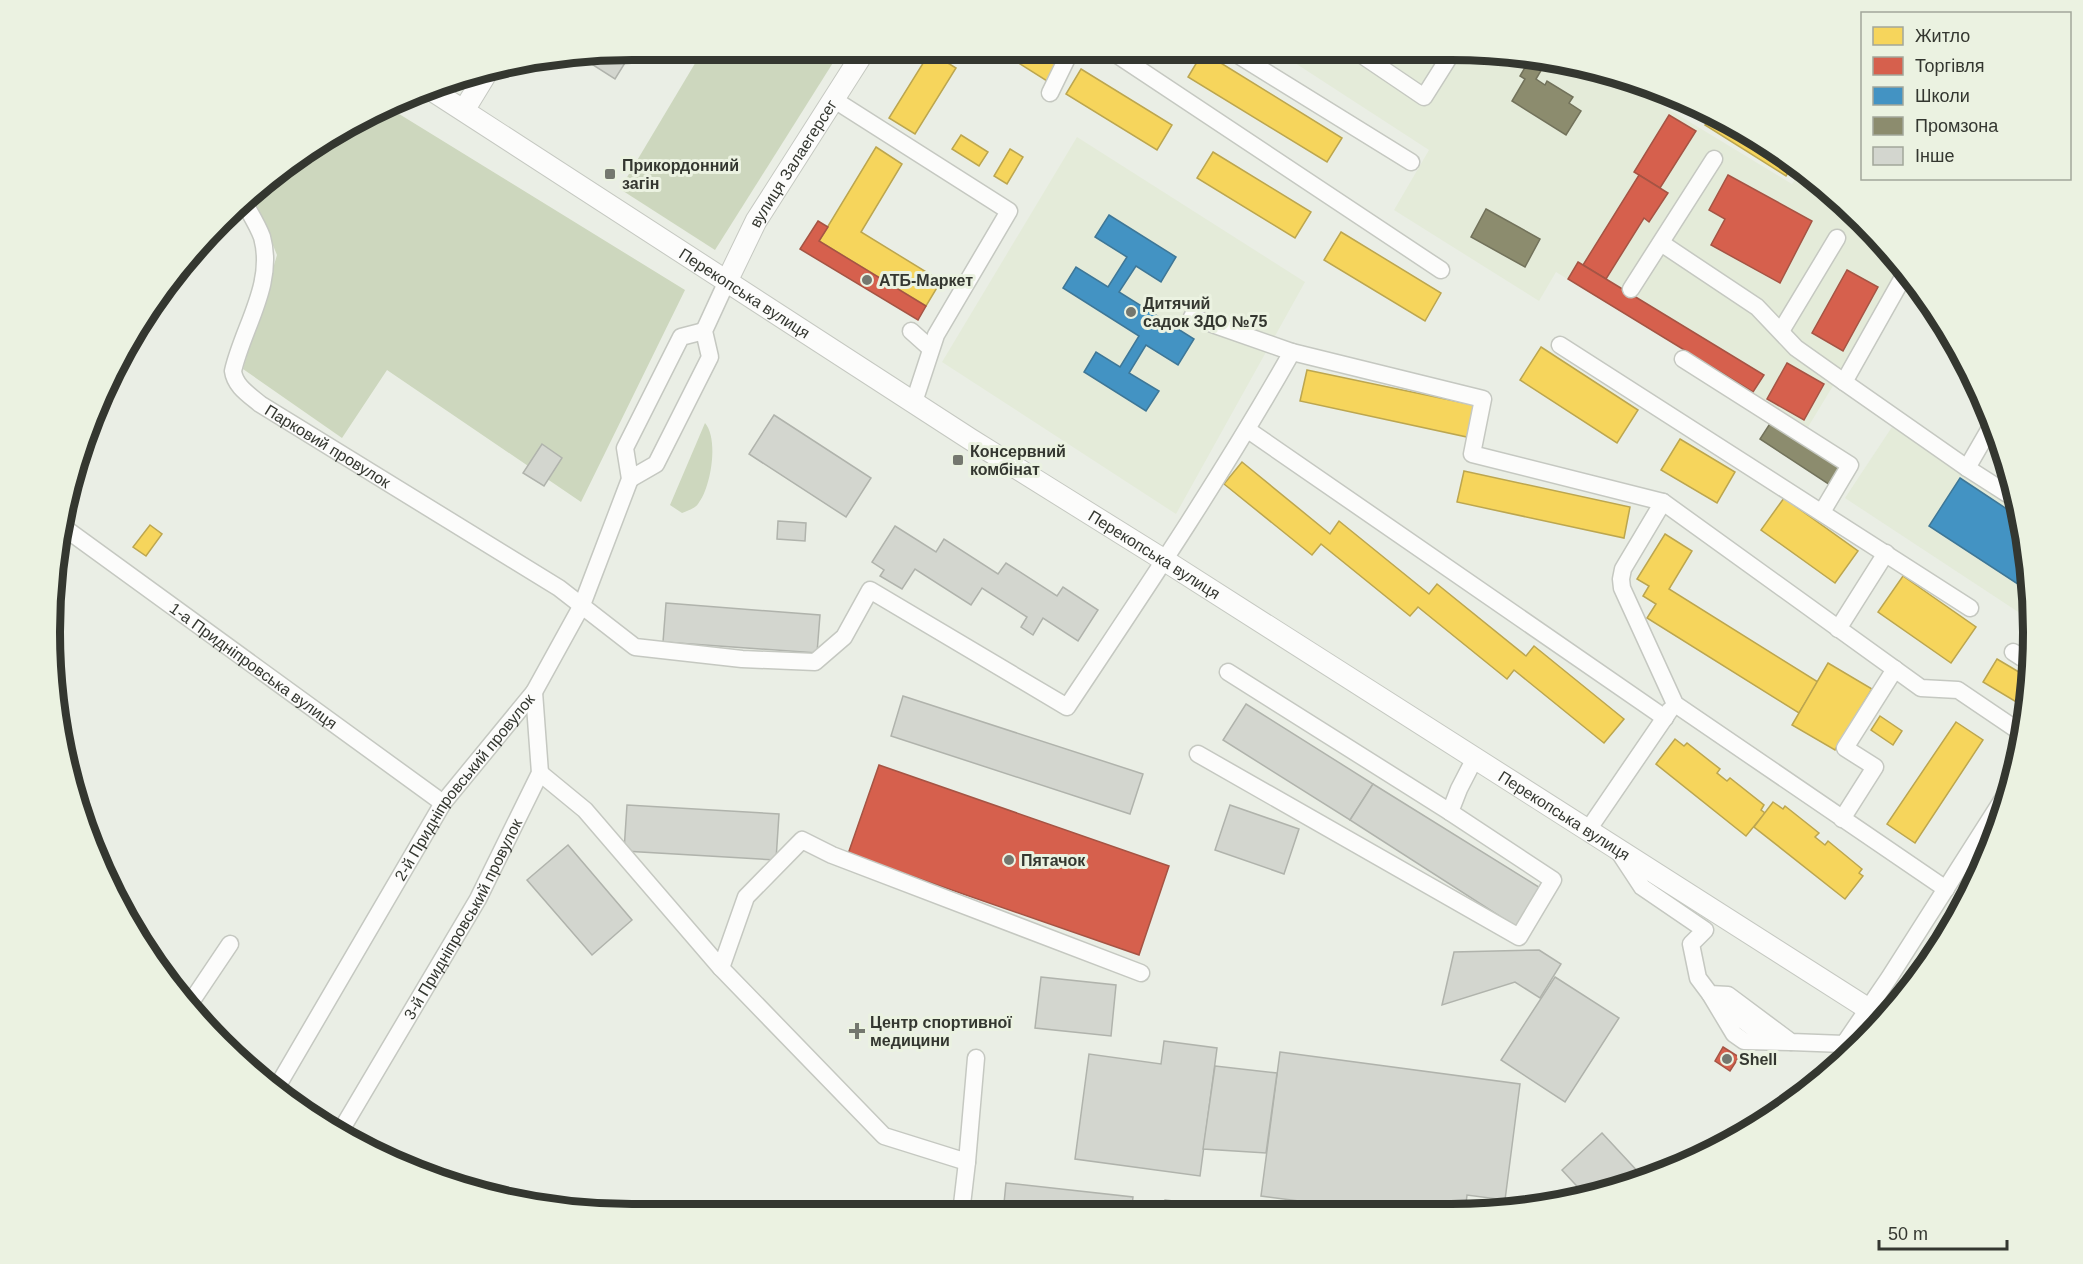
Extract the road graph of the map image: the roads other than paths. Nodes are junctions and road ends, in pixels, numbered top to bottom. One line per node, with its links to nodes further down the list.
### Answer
1 (858, 60): 10 (main road, вулиця Залаегерсег)
2 (1066, 60): 8 (street)
3 (1125, 60): 17 (street)
4 (1246, 60): 13 (street)
5 (1369, 60): 6 (street)
6 (1447, 60)
7 (483, 79): 11 (main road)
8 (1050, 93)
9 (439, 94): 11 (main road, Перекопська вулиця)
10 (833, 99): 19 (main road, вулиця Залаегерсег); 26 (street)
11 (464, 110): 19 (main road, Перекопська вулиця)
12 (1714, 159): 16 (street)
13 (1411, 162)
14 (248, 209): 41 (street, Парковий провулок)
15 (1837, 238): 24 (street)
16 (1660, 243): 20 (street); 24 (street)
17 (1441, 270)
18 (1902, 280): 29 (street)
19 (727, 281): 23 (street); 30 (main road, Перекопська вулиця)
20 (1631, 289)
21 (1192, 318): 27 (street)
22 (911, 330): 26 (street)
23 (704, 331): 34 (street); 34 (street)
24 (1781, 331): 29 (street)
25 (1560, 345): 37 (street)
26 (930, 348): 30 (street)
27 (1292, 352): 31 (street); 36 (street)
28 (1683, 359): 37 (street)
29 (1844, 382): 33 (street)
30 (914, 402): 40 (main road, Перекопська вулиця)
31 (1248, 429): 40 (street); 50 (street)
32 (1987, 433): 33 (street)
33 (1966, 468): 35 (street)
34 (630, 478): 41 (street, 2-й Придніпровський провулок)
35 (2006, 493)
36 (1663, 502): 43 (street); 49 (street)
37 (1822, 512): 39 (street)
38 (69, 531): 55 (street, 1-а Придніпровська вулиця)
39 (1886, 553): 42 (street); 43 (street)
40 (1164, 560): 41 (street); 53 (main road, Перекопська вулиця)
41 (582, 605): 48 (street, 2-й Придніпровський провулок)
42 (1970, 608)
43 (1838, 628): 46 (street)
44 (2013, 652): 45 (street)
45 (2022, 658)
46 (1895, 669): 51 (street); 58 (street)
47 (1228, 672): 56 (street)
48 (534, 692): 54 (street); 55 (street, 2-й Придніпровський провулок)
49 (1675, 704): 50 (street); 58 (street)
50 (1665, 718): 59 (street)
51 (2015, 728)
52 (1198, 754): 56 (street)
53 (1475, 758): 56 (street); 59 (main road, Перекопська вулиця)
54 (540, 773): 63 (street); 71 (street, 3-й Придніпровський провулок)
55 (443, 803): 70 (street, 2-й Придніпровський провулок)
56 (1450, 812)
57 (1994, 814): 61 (street)
58 (1842, 819): 61 (street)
59 (1588, 831): 60 (main road, Перекопська вулиця)
60 (1617, 848): 65 (street); 67 (main road, Перекопська вулиця)
61 (1946, 889): 67 (street)
62 (230, 944): 66 (street)
63 (721, 968): 64 (street); 72 (street)
64 (1141, 974)
65 (1710, 993): 68 (street); 68 (street)
66 (193, 999)
67 (1875, 1013): 68 (street)
68 (1791, 1042)
69 (976, 1058): 72 (street)
70 (280, 1082)
71 (344, 1126)
72 (967, 1162): 73 (street)
73 (962, 1204)

